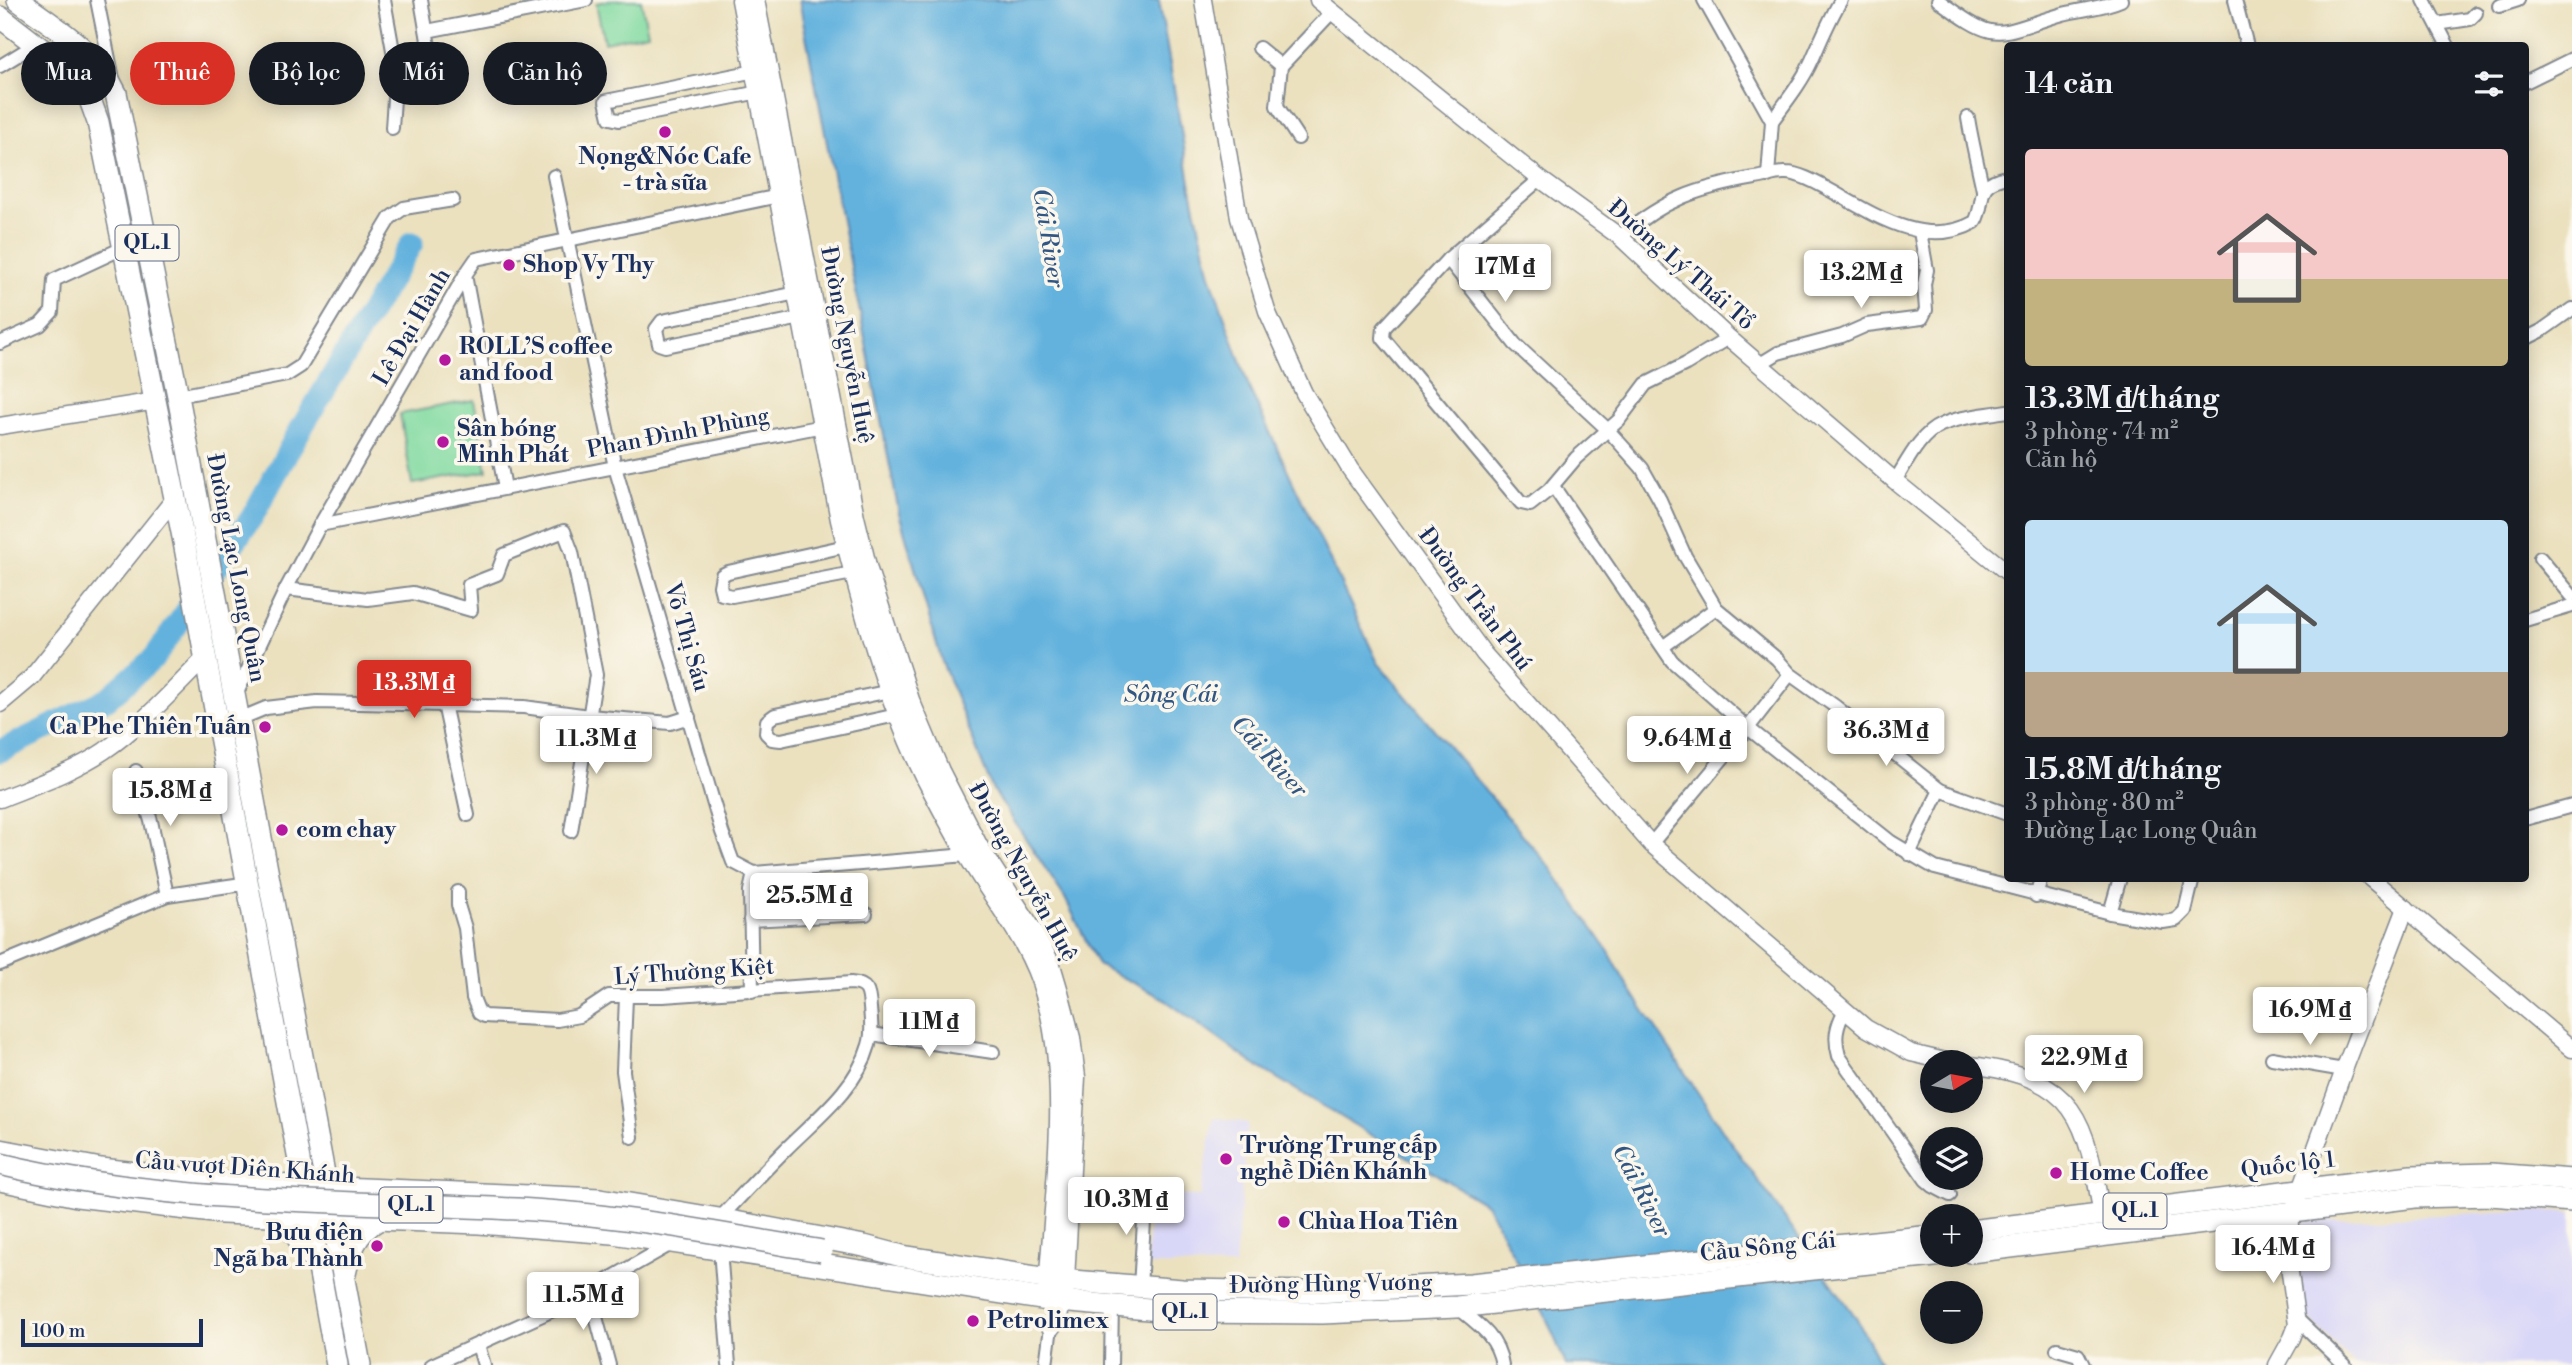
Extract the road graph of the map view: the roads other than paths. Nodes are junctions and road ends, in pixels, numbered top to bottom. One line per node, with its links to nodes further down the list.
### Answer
1 (18, 0): 26 (main road, Đường Lạc Long Quân / QL.1)
2 (97, 0): 27 (street)
3 (384, 0): 43 (street)
4 (421, 0): 24 (street)
5 (515, 0): 20 (street)
6 (586, 0): 20 (street)
7 (741, 0): 36 (main road, Đường Nguyễn Huệ)
8 (755, 0): 50 (main road, Đường Nguyễn Huệ)
9 (1203, 0): 106 (street, Đường Trần Phú)
10 (1318, 0): 19 (street, Đường Lý Thái Tổ)
11 (1704, 0): 42 (street)
12 (1841, 0): 42 (street)
13 (1938, 0): 14 (street)
14 (2121, 0)
15 (2235, 0): 29 (street)
16 (2424, 0): 23 (street)
17 (2518, 0): 18 (street)
18 (2499, 6)
19 (1332, 12): 35 (street); 47 (street, Đường Lý Thái Tổ)
20 (517, 13): 24 (street)
21 (2476, 13): 23 (street)
22 (0, 17): 25 (main road, Đường Lạc Long Quân / QL.1)
23 (2437, 24): 30 (street)
24 (427, 31): 28 (street)
25 (33, 42)
26 (73, 42)
27 (106, 42)
28 (429, 42)
29 (2246, 42)
30 (2446, 42)
31 (1259, 48): 35 (street)
32 (21, 53): 34 (street)
33 (2572, 59): 37 (street)
34 (0, 66)
35 (1281, 66): 44 (street)
36 (755, 71): 38 (main road, Đường Nguyễn Huệ); 38 (street)
37 (2529, 80)
38 (759, 92): 50 (main road, Đường Nguyễn Huệ)
39 (116, 93): 65 (main road, Đường Lạc Long Quân / QL.1)
40 (92, 105): 55 (main road, Đường Lạc Long Quân / QL.1)
41 (1968, 118): 49 (street)
42 (1772, 121): 46 (street)
43 (393, 128)
44 (1298, 138)
45 (555, 176): 54 (street, Võ Thị Sáu)
46 (1768, 176): 52 (street); 53 (street)
47 (1540, 178): 53 (street, Đường Lý Thái Tổ); 56 (street)
48 (2004, 178): 49 (street)
49 (1983, 190): 52 (street)
50 (785, 194): 54 (street, Lê Đại Hành); 58 (main road, Đường Nguyễn Huệ); 68 (main road, Đường Nguyễn Huệ)
51 (453, 200): 65 (street)
52 (1920, 232): 64 (street)
53 (1620, 237): 62 (street, Đường Lý Thái Tổ)
54 (568, 239): 57 (street, Lê Đại Hành); 71 (street, Võ Thị Sáu)
55 (125, 247): 63 (street); 66 (main road, Đường Lạc Long Quân / QL.1)
56 (1448, 259): 70 (street); 73 (street)
57 (465, 275): 74 (street); 76 (street, Lê Đại Hành)
58 (797, 293): 60 (main road, Đường Nguyễn Huệ); 60 (street)
59 (2572, 309): 61 (street)
60 (802, 318): 68 (main road, Đường Nguyễn Huệ)
61 (2529, 337)
62 (1729, 338): 64 (street, Đường Lý Thái Tổ); 70 (street)
63 (0, 343)
64 (1760, 364): 72 (street, Đường Lý Thái Tổ)
65 (177, 396): 93 (main road, Đường Lạc Long Quân / QL.1)
66 (156, 401): 69 (street); 75 (main road, Đường Lạc Long Quân / QL.1)
67 (2004, 412): 72 (street)
68 (830, 425): 71 (street, Phan Đình Phùng); 77 (main road, Đường Nguyễn Huệ); 90 (main road, Đường Nguyễn Huệ)
69 (0, 426)
70 (1608, 430): 73 (street); 84 (street)
71 (615, 467): 74 (street, Phan Đình Phùng); 96 (street, Võ Thị Sáu)
72 (1895, 481): 79 (street, Đường Lý Thái Tổ)
73 (1553, 486): 86 (street)
74 (505, 488): 76 (street, Phan Đình Phùng)
75 (175, 498): 87 (main road, Đường Lạc Long Quân / QL.1); 91 (street)
76 (320, 525): 81 (street, Lê Đại Hành)
77 (846, 546): 80 (main road, Đường Nguyễn Huệ); 80 (street)
78 (2540, 558): 82 (street)
79 (2004, 570)
80 (853, 573): 89 (main road, Đường Nguyễn Huệ)
81 (286, 589): 93 (street, Lê Đại Hành); 95 (street)
82 (2572, 596)
83 (2572, 607): 85 (street)
84 (1716, 608): 86 (street); 88 (street)
85 (2529, 619)
86 (1664, 646): 97 (street)
87 (205, 658): 100 (street); 114 (main road, Đường Lạc Long Quân / QL.1)
88 (1790, 674): 97 (street); 99 (street)
89 (890, 691): 90 (street); 94 (main road, Đường Nguyễn Huệ); 94 (street)
90 (910, 700): 94 (street); 107 (main road, Đường Nguyễn Huệ)
91 (0, 704)
92 (444, 704): 93 (street); 95 (street); 103 (street)
93 (235, 710): 139 (main road, Đường Lạc Long Quân / QL.1)
94 (897, 715): 107 (main road, Đường Nguyễn Huệ)
95 (589, 716): 96 (street); 105 (street)
96 (689, 717): 109 (street, Võ Thị Sáu)
97 (1748, 728): 106 (street); 108 (street)
98 (136, 771): 116 (street)
99 (1940, 790): 102 (street); 108 (street)
100 (0, 799)
101 (2572, 806): 104 (street)
102 (2004, 813)
103 (468, 815)
104 (2529, 818)
105 (571, 831)
106 (1651, 844): 125 (street, Đường Trần Phú)
107 (973, 851): 109 (street); 162 (main road, Đường Nguyễn Huệ)
108 (1909, 854): 117 (street)
109 (754, 873): 121 (street)
110 (2040, 882): 117 (street)
111 (2119, 882): 119 (street)
112 (2192, 882): 119 (street)
113 (2375, 882): 118 (street)
114 (249, 883): 116 (street); 138 (main road, Đường Lạc Long Quân / QL.1)
115 (458, 892): 124 (street, Lý Thường Kiệt)
116 (167, 895): 122 (street)
117 (2036, 895): 119 (street)
118 (2406, 908): 127 (street); 132 (street)
119 (2109, 913)
120 (866, 914): 121 (street)
121 (750, 920): 123 (street)
122 (0, 964)
123 (752, 990): 124 (street, Lý Thường Kiệt); 126 (street, Lý Thường Kiệt)
124 (626, 998): 133 (street)
125 (1845, 1010): 129 (street, Đường Trần Phú); 142 (street)
126 (871, 1034): 128 (street); 148 (street)
127 (2572, 1049)
128 (993, 1052)
129 (1920, 1056)
130 (2272, 1058): 132 (street)
131 (1983, 1067): 146 (street)
132 (2344, 1070): 141 (street)
133 (632, 1137)
134 (0, 1150): 138 (main road, QL.1)
135 (0, 1164): 156 (main road, Cầu vượt Diên Khánh / QL.1, bridge)
136 (0, 1180): 145 (main road, QL.1)
137 (2572, 1180): 141 (main road, Quốc lộ 1 / QL.1)
138 (305, 1186): 139 (main road, QL.1); 147 (main road, Đường Lạc Long Quân)
139 (327, 1187): 147 (main road, Đường Lạc Long Quân); 148 (main road, QL.1)
140 (1146, 1189): 161 (street)
141 (2299, 1190): 144 (street); 146 (main road, Quốc lộ 1 / QL.1)
142 (1951, 1195)
143 (2572, 1201): 144 (main road, Quốc lộ 1 / QL.1)
144 (2292, 1214): 154 (main road, Quốc lộ 1 / QL.1); 166 (street)
145 (272, 1216): 147 (main road, QL.1); 157 (main road)
146 (2102, 1216): 150 (main road, Quốc lộ 1 / QL.1)
147 (321, 1218): 149 (main road, QL.1); 157 (main road); 158 (main road)
148 (719, 1219): 156 (main road, QL.1)
149 (378, 1220): 152 (main road, QL.1); 158 (main road)
150 (1983, 1230)
151 (1920, 1237): 159 (main road, Cầu Sông Cái / QL.1)
152 (674, 1242): 153 (main road, QL.1); 163 (street)
153 (720, 1250): 156 (main road, QL.1); 175 (street)
154 (1983, 1250)
155 (1920, 1258): 164 (main road, Cầu Sông Cái / QL.1)
156 (900, 1266): 162 (main road, Đường Hùng Vương / QL.1)
157 (321, 1272): 170 (main road)
158 (344, 1280): 171 (main road)
159 (1471, 1284): 161 (main road, Đường Hùng Vương / QL.1)
160 (1113, 1285): 161 (main road, Đường Hùng Vương / QL.1); 162 (main road, Đường Hùng Vương / QL.1); 165 (street)
161 (1140, 1287)
162 (1056, 1290): 165 (main road, Đường Hùng Vương / QL.1); 167 (main road, Đường Nguyễn Huệ)
163 (589, 1291): 168 (street); 174 (street)
164 (1465, 1306): 165 (main road, Đường Hùng Vương / QL.1); 178 (street)
165 (1112, 1308): 177 (street)
166 (2297, 1319): 180 (street); 181 (street)
167 (1051, 1327): 176 (street)
168 (478, 1345): 172 (street); 173 (street)
169 (2057, 1349): 179 (street)
170 (337, 1365)
171 (360, 1365)
172 (432, 1365)
173 (484, 1365)
174 (609, 1365)
175 (729, 1365)
176 (1046, 1365)
177 (1111, 1365)
178 (1502, 1365)
179 (2083, 1365)
180 (2277, 1365)
181 (2345, 1365)

